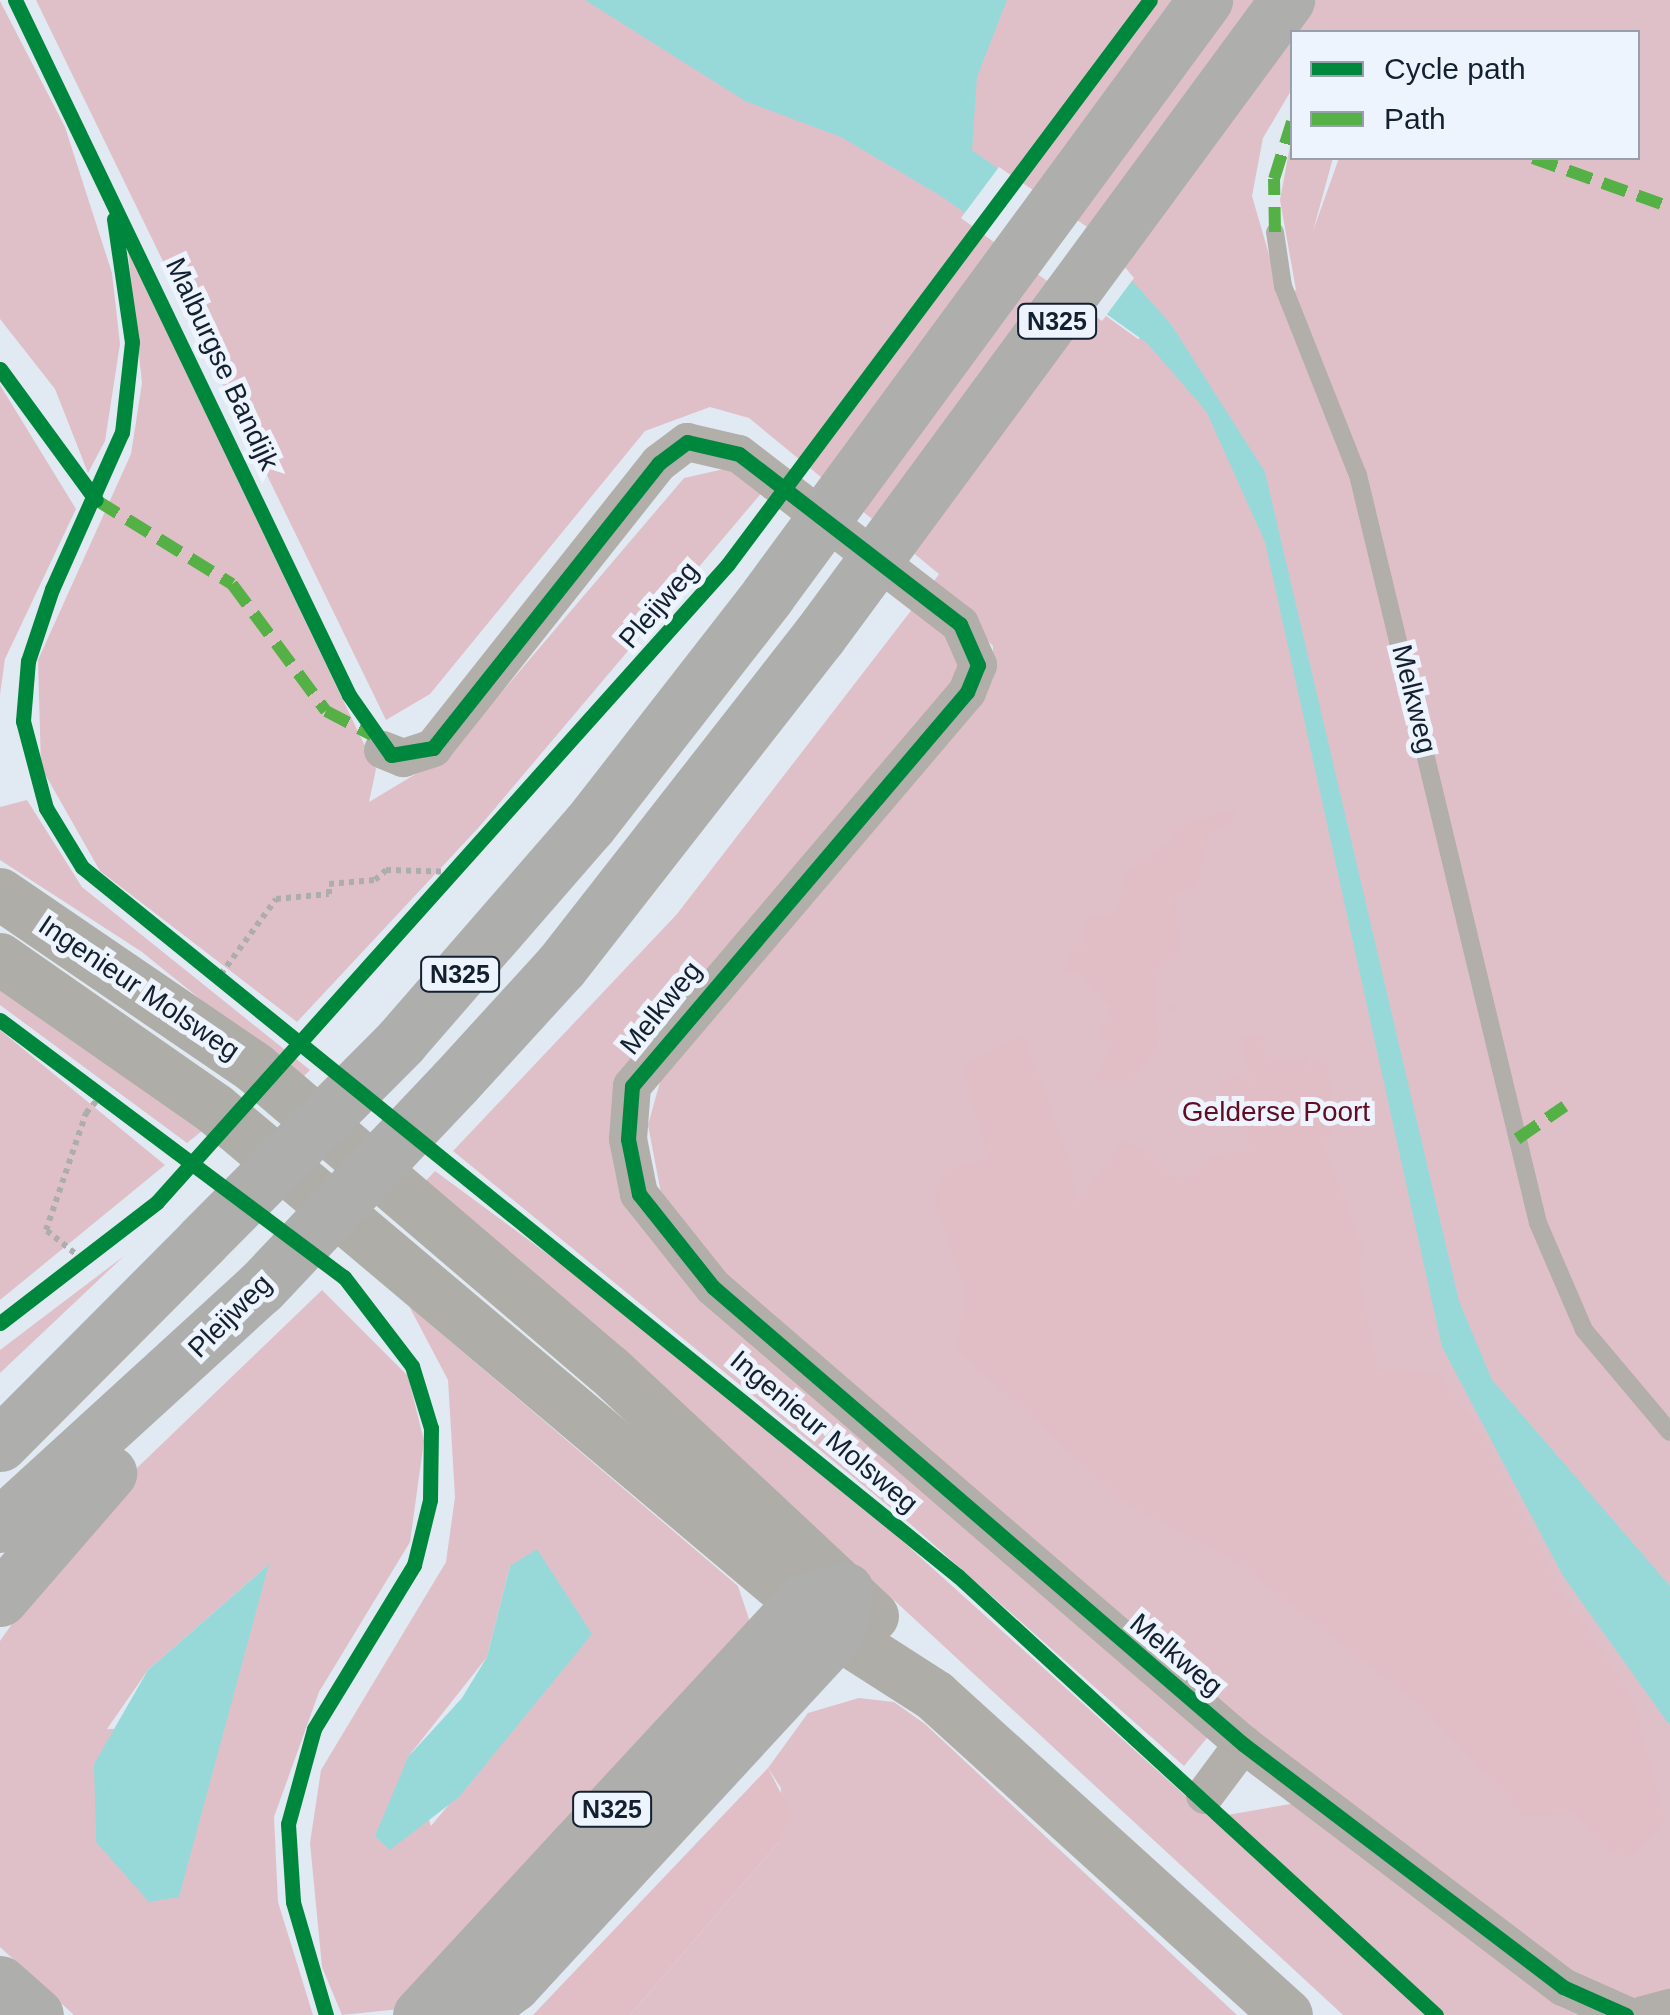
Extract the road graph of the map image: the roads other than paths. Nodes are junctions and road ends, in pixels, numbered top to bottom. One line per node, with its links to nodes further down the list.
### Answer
1 (1205, 0): 9 (highway, N325, bridge)
2 (1287, 0): 7 (highway, Pleijweg / N325, bridge)
3 (1275, 232): 8 (lane, Melkweg)
4 (383, 750): 13 (street, Melkweg)
5 (0, 894): 12 (main road, Ingenieur Molsweg)
6 (0, 959): 12 (main road, Ingenieur Molsweg)
7 (194, 1352): 10 (highway, Pleijweg / N325); 11 (highway, N325)
8 (1670, 1432)
9 (0, 1444)
10 (0, 1525)
11 (0, 1599)
12 (829, 1608): 18 (highway, N325); 19 (highway, N325); 20 (main road, Ingenieur Molsweg)
13 (1243, 1744): 14 (street); 21 (street, Melkweg)
14 (1205, 1795)
15 (0, 1983): 17 (highway)
16 (1670, 2008): 22 (street)
17 (36, 2015)
18 (420, 2015)
19 (472, 2015)
20 (1287, 2015)
21 (1626, 2015)
22 (1643, 2015)

